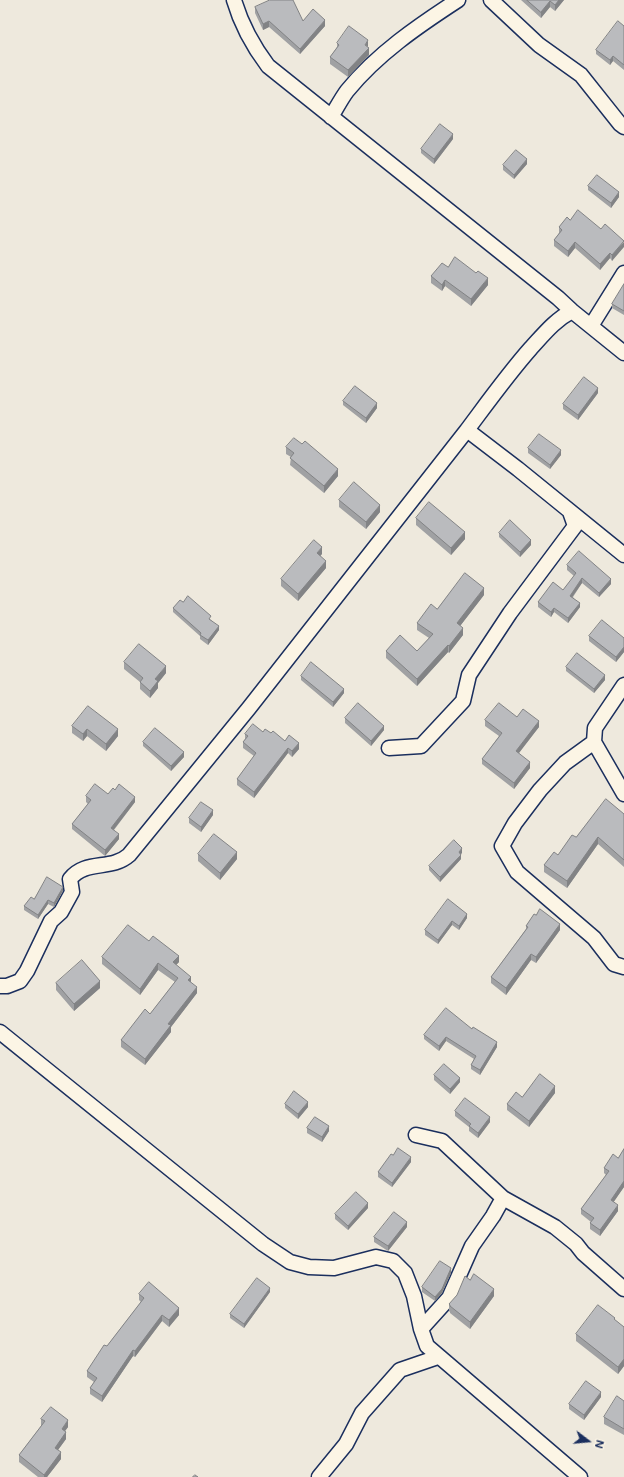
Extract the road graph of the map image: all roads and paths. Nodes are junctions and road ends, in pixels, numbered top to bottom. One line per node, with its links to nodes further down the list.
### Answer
1 (234, 0): 4 (street)
2 (458, 0): 4 (street)
3 (491, 0): 5 (street)
4 (331, 117): 7 (street)
5 (624, 126)
6 (624, 273): 8 (street)
7 (572, 311): 8 (street); 10 (street)
8 (591, 326): 9 (street)
9 (624, 353)
10 (467, 430): 11 (street); 18 (street)
11 (570, 512): 12 (street); 15 (street)
12 (624, 555)
13 (624, 685): 14 (street)
14 (594, 742): 16 (street); 17 (street)
15 (389, 748)
16 (624, 794)
17 (624, 967)
18 (0, 986)
19 (0, 1032): 23 (street)
20 (416, 1135): 21 (street)
21 (503, 1198): 22 (street); 23 (street)
22 (624, 1289)
23 (421, 1329): 24 (street)
24 (438, 1357): 25 (street); 26 (street)
25 (319, 1477)
26 (580, 1477)

